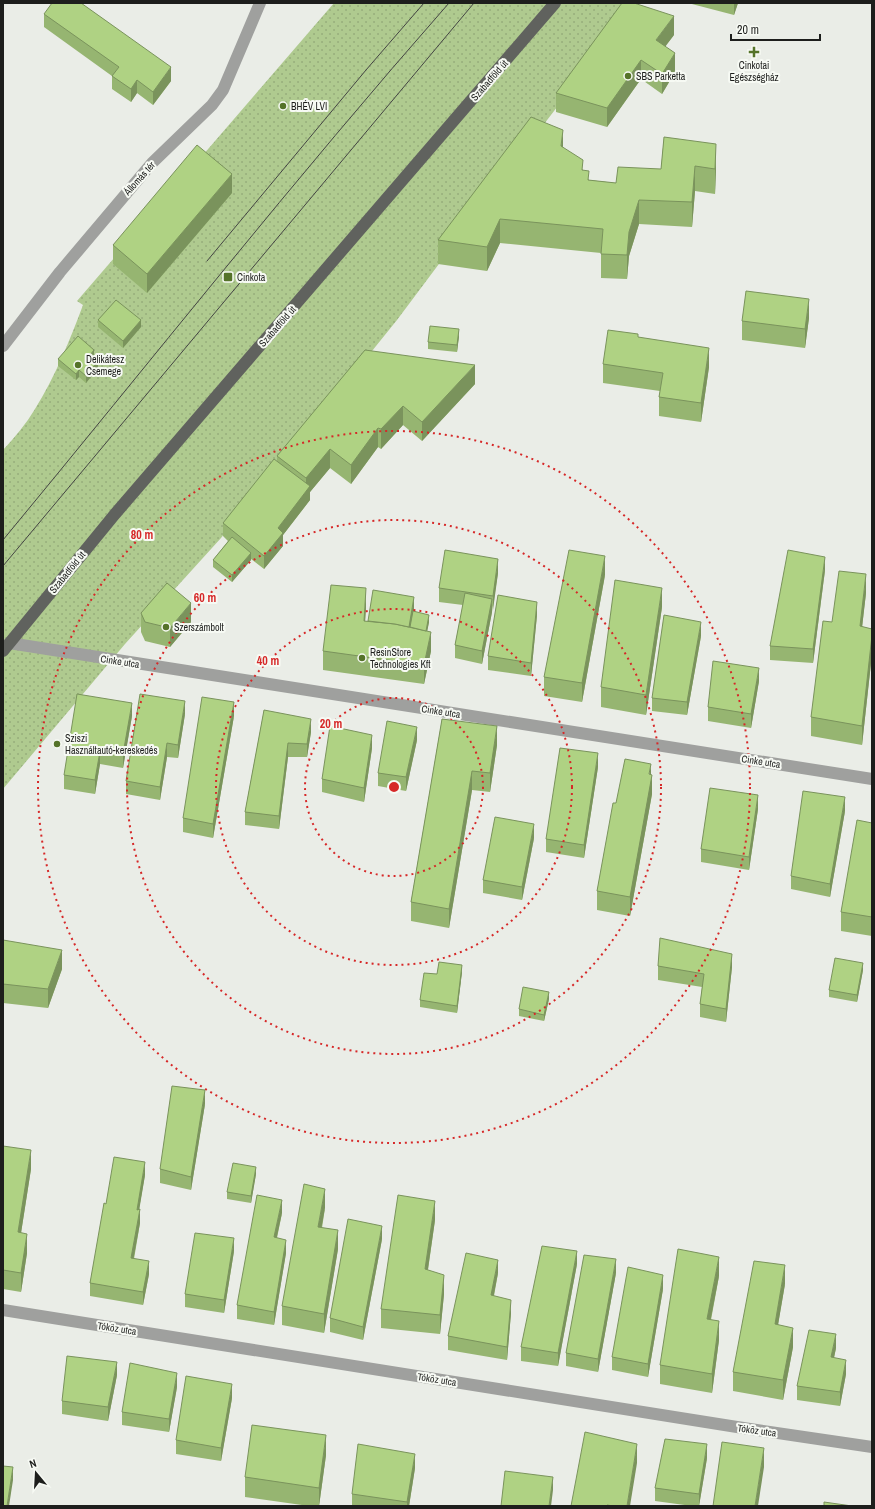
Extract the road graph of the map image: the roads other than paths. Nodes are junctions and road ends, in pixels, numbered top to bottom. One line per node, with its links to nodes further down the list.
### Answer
1 (260, 3): 3 (street, Állomás tér)
2 (555, 3): 4 (main road, Szabadföld út)
3 (3, 346)
4 (6, 647): 5 (street, Cinke utca)
5 (872, 779)
6 (3, 1310): 7 (street, Tóköz utca)
7 (872, 1447)

